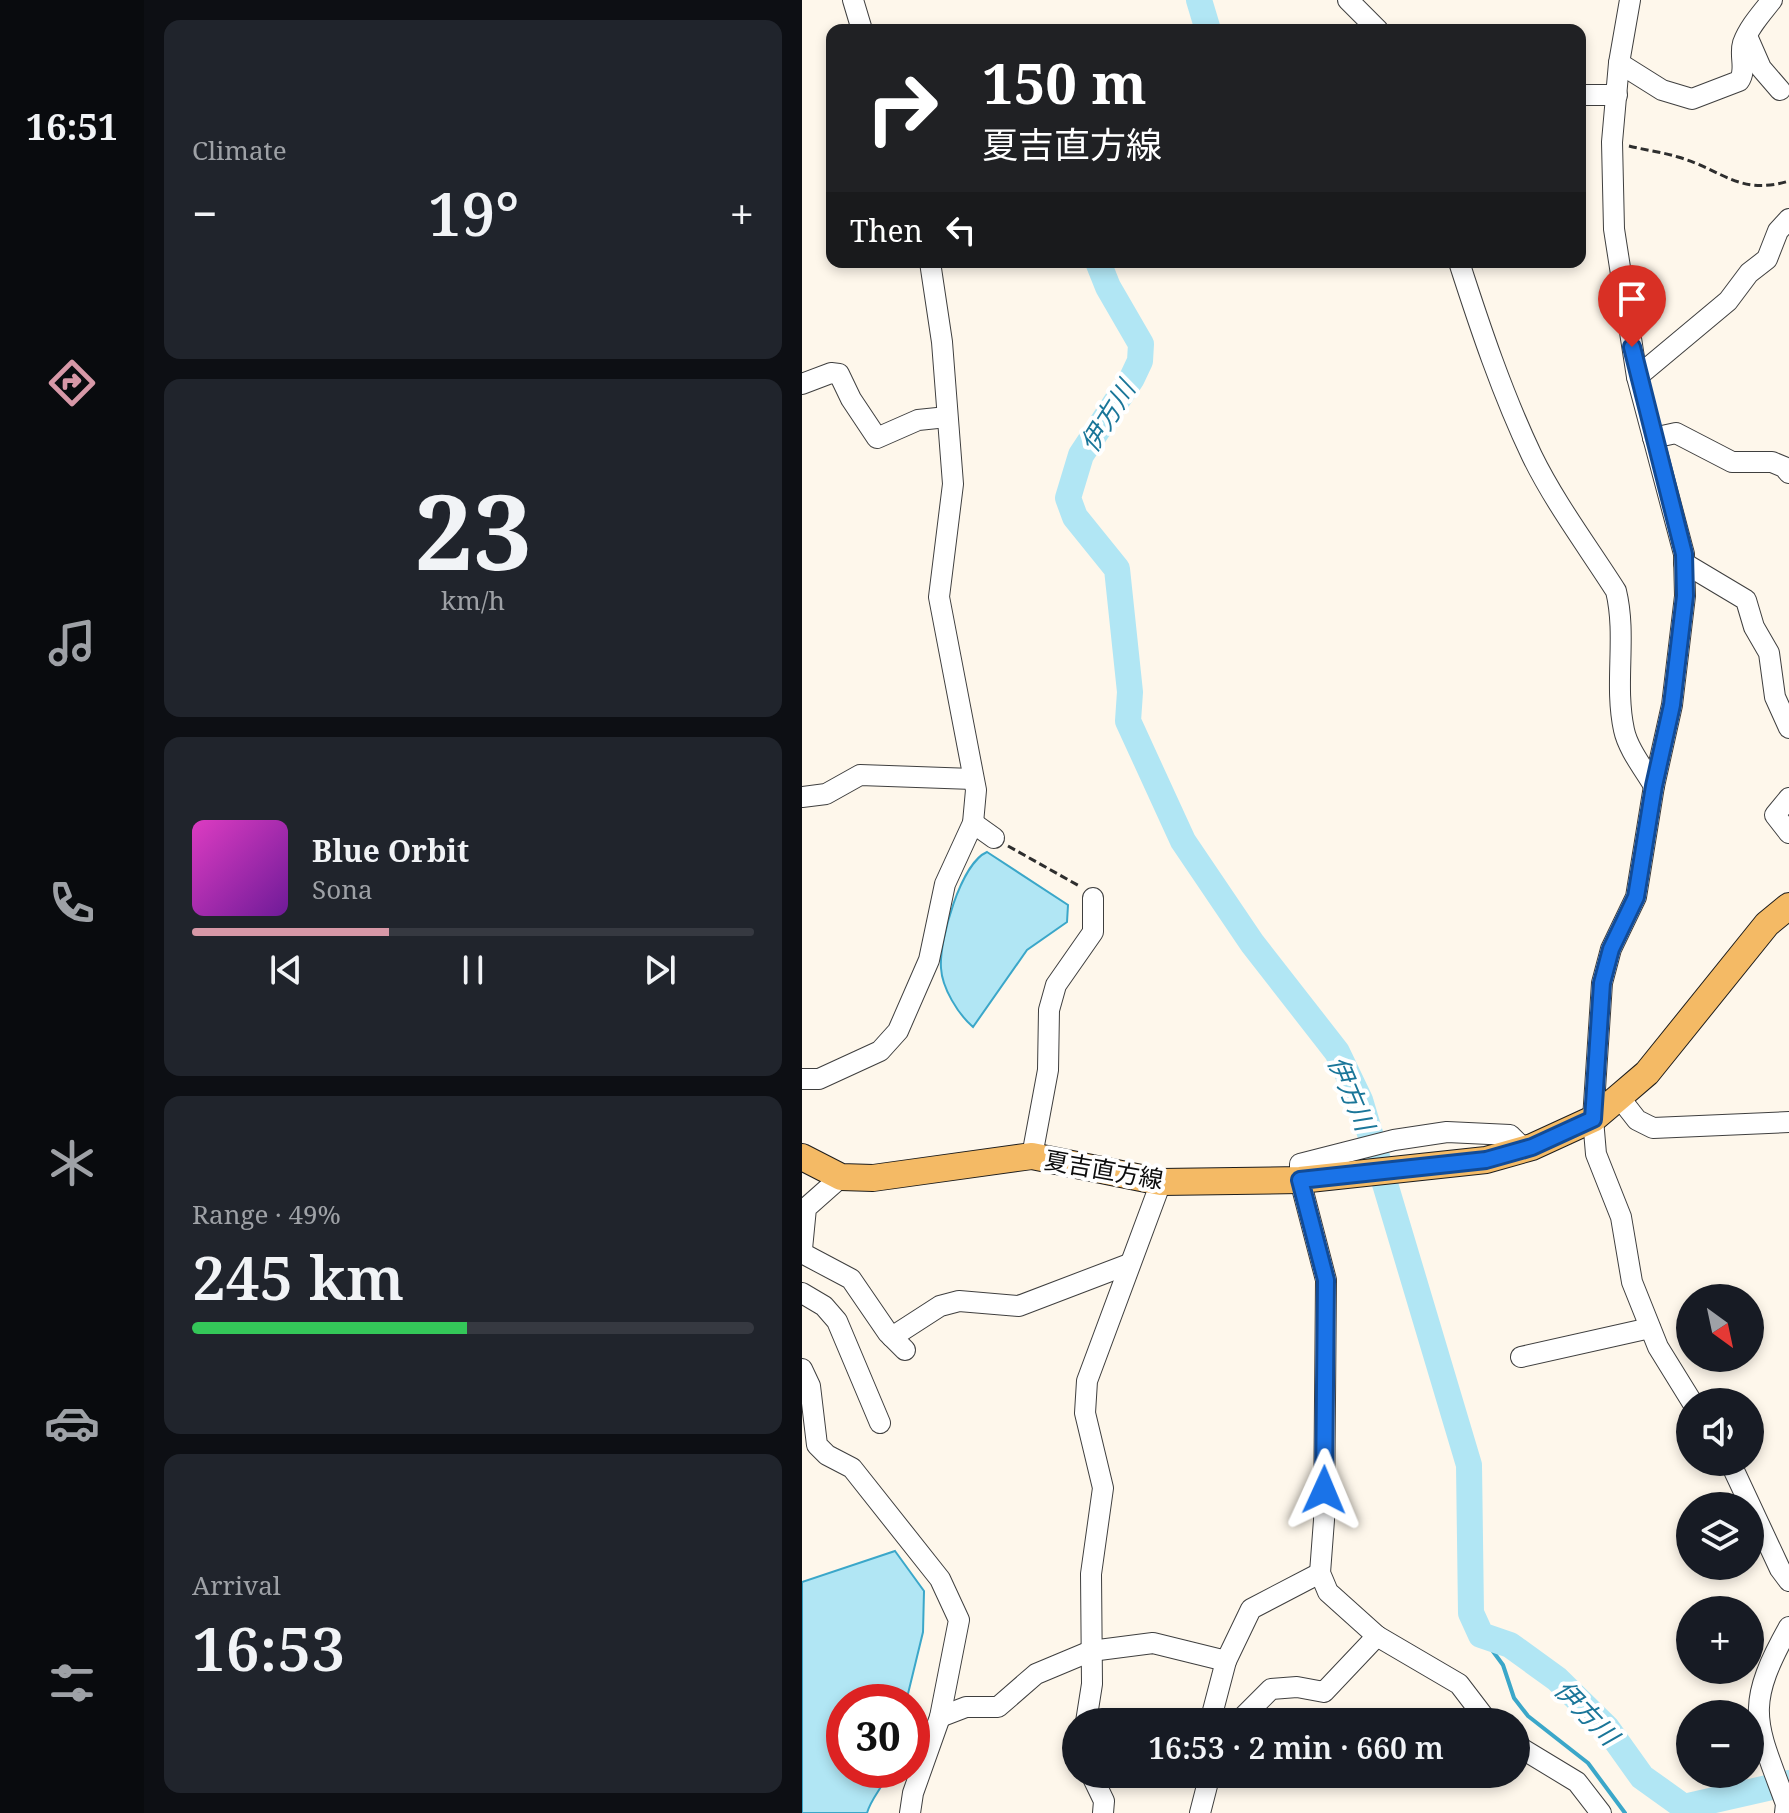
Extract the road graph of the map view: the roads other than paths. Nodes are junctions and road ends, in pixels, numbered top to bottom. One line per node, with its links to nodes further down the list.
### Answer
1 (853, 0): 5 (street)
2 (1348, 0): 6 (street)
3 (1630, 0): 8 (street)
4 (1772, 0): 7 (street)
5 (860, 24)
6 (1372, 24)
7 (1747, 36): 8 (street); 9 (street)
8 (1619, 63): 11 (street)
9 (1780, 90)
10 (1586, 95): 11 (street)
11 (1617, 95): 15 (street)
12 (1789, 219): 15 (street)
13 (931, 268): 17 (street)
14 (1461, 268): 23 (street)
15 (1637, 377): 18 (street)
16 (802, 384): 17 (street)
17 (947, 417): 22 (street)
18 (1653, 438): 19 (street); 20 (street)
19 (1789, 473)
20 (1684, 563): 21 (street); 23 (street)
21 (1789, 728)
22 (973, 779): 24 (street); 26 (street)
23 (1654, 786): 33 (street)
24 (802, 797)
25 (1789, 798): 27 (street)
26 (973, 823): 28 (street); 31 (street)
27 (1789, 833)
28 (994, 838)
29 (1093, 898): 36 (street)
30 (1789, 906): 32 (main road, 夏吉直方線)
31 (802, 1079)
32 (1619, 1097): 33 (main road, 夏吉直方線); 34 (street)
33 (1593, 1119): 35 (main road, 夏吉直方線); 46 (street)
34 (1789, 1122)
35 (1524, 1149): 38 (main road, 夏吉直方線); 38 (street)
36 (1032, 1156): 39 (main road, 夏吉直方線); 41 (main road, 夏吉直方線)
37 (802, 1157): 39 (main road, 夏吉直方線)
38 (1358, 1163): 40 (main road, 夏吉直方線)
39 (841, 1177): 42 (street)
40 (1300, 1180): 41 (main road, 夏吉直方線); 52 (street)
41 (1161, 1182): 44 (street)
42 (804, 1208): 43 (street)
43 (802, 1251): 44 (street)
44 (1129, 1264): 56 (street)
45 (802, 1293): 50 (street)
46 (1650, 1328): 47 (street); 49 (street)
47 (1521, 1357)
48 (802, 1369): 62 (street)
49 (1682, 1388)
50 (880, 1423)
51 (1737, 1476): 53 (street)
52 (1320, 1573): 55 (street); 57 (street)
53 (1789, 1581)
54 (1789, 1627): 71 (street)
55 (1377, 1636): 60 (street); 61 (street)
56 (1091, 1651): 57 (street); 58 (street); 62 (street)
57 (1226, 1661): 59 (street)
58 (1088, 1708)
59 (1214, 1708)
60 (1252, 1708)
61 (1477, 1708)
62 (940, 1717): 68 (street)
63 (1530, 1753): 70 (street)
64 (1098, 1788): 69 (street)
65 (1198, 1788): 67 (street)
66 (1207, 1788): 67 (street)
67 (1201, 1812)
68 (910, 1813)
69 (1103, 1813)
70 (1601, 1813)
71 (1785, 1813)

